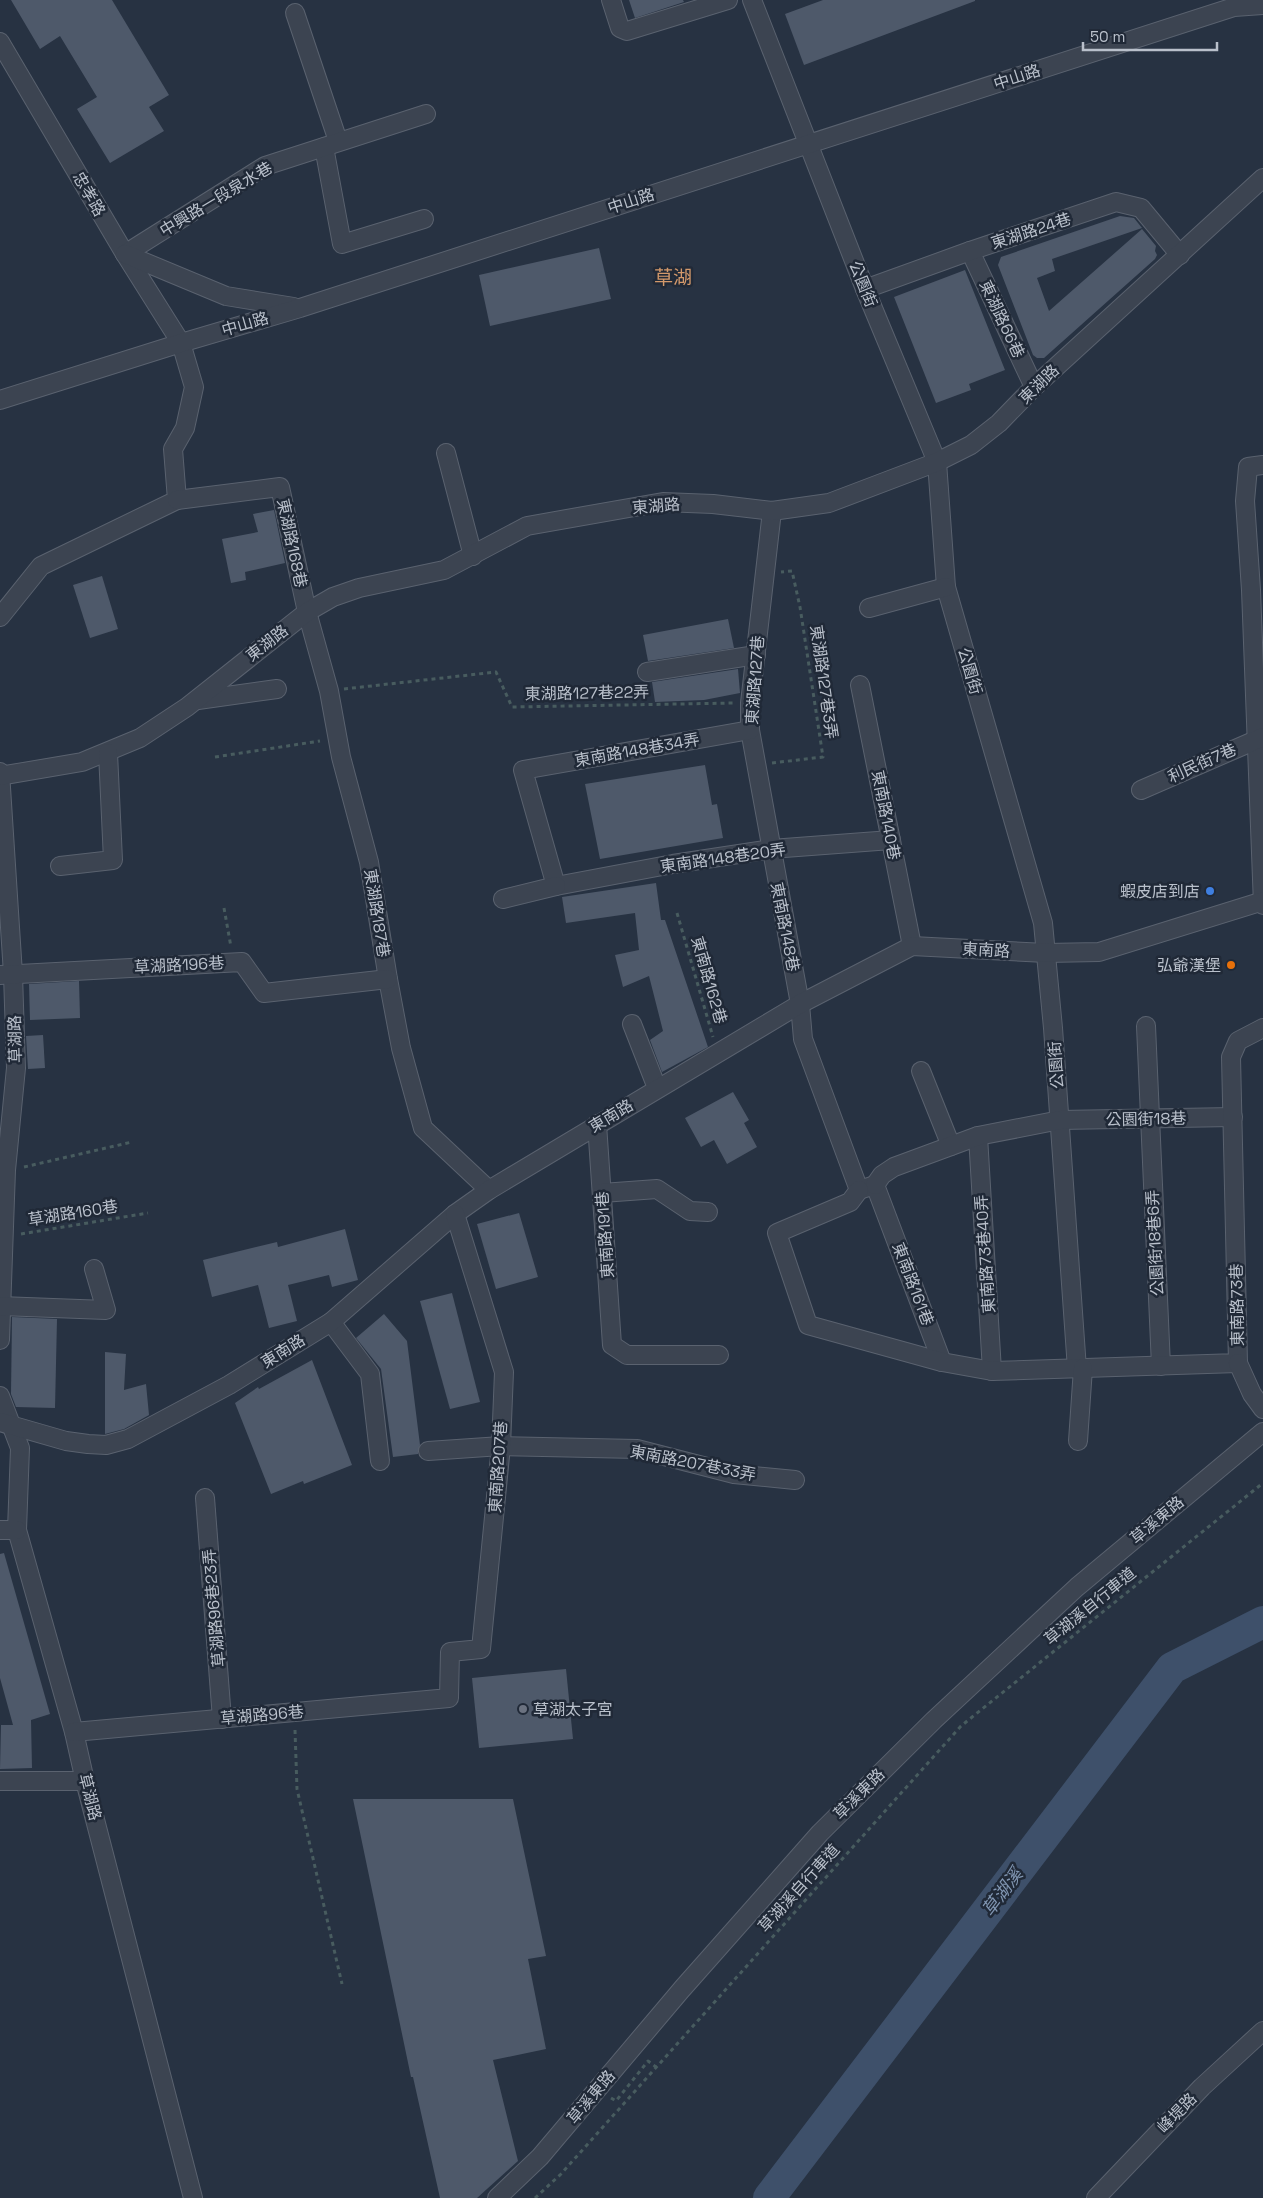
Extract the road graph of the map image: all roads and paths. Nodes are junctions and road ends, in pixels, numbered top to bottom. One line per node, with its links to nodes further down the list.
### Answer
1 (611, 0): 2 (street)
2 (728, 0)
3 (752, 0): 9 (street, 公園街)
4 (1263, 5): 9 (street, 中山路)
5 (295, 13): 8 (street)
6 (0, 42): 13 (street, 忠孝路)
7 (426, 114): 8 (street, 中興路一段泉水巷)
8 (331, 144): 11 (street); 13 (street, 中興路一段泉水巷)
9 (810, 144): 15 (street, 公園街); 16 (street, 中山路)
10 (1263, 178): 14 (street, 東湖路)
11 (424, 219)
12 (970, 251): 14 (street, 東湖路24巷); 15 (street, 東湖路24巷); 18 (street, 東湖路66巷)
13 (125, 254): 16 (street); 17 (street, 忠孝路)
14 (1180, 255): 18 (street, 東湖路)
15 (865, 289): 21 (street, 公園街)
16 (300, 308): 17 (street, 中山路)
17 (181, 343): 19 (street, 中山路); 23 (street)
18 (1034, 388): 21 (street, 東湖路)
19 (0, 400)
20 (446, 453): 25 (street)
21 (937, 462): 24 (street, 東湖路); 27 (street, 公園街)
22 (1255, 466): 28 (street)
23 (177, 500): 30 (street, 東湖路168巷); 31 (street, 東湖路168巷)
24 (772, 511): 25 (street, 東湖路); 26 (street, 東湖路127巷)
25 (473, 556): 30 (street, 東湖路)
26 (765, 573): 32 (street, 東湖路127巷); 44 (path, 東湖路127巷3弄)
27 (946, 587): 29 (street); 57 (street, 公園街)
28 (1257, 589): 41 (street)
29 (869, 608)
30 (306, 612): 36 (street, 東湖路187巷); 37 (street, 東湖路)
31 (0, 617)
32 (756, 655): 33 (street); 38 (street, 東湖路127巷)
33 (647, 672)
34 (860, 685): 48 (street, 東南路140巷)
35 (277, 689): 37 (street)
36 (329, 691): 38 (path, 東湖路127巷22弄); 40 (street, 東湖路187巷)
37 (197, 700): 42 (street, 東湖路)
38 (750, 703): 39 (street, 東湖路127巷)
39 (750, 730): 44 (street, 東湖路127巷); 51 (street, 東南路148巷34弄)
40 (337, 739): 43 (path); 60 (street, 東湖路187巷)
41 (1259, 739): 47 (street, 利民街7巷); 53 (street)
42 (108, 753): 46 (street, 東湖路); 50 (street)
43 (215, 758)
44 (756, 765): 49 (street, 東湖路127巷)
45 (0, 772): 46 (street, 草湖路)
46 (0, 776): 59 (street, 草湖路)
47 (1141, 790)
48 (891, 840): 49 (street, 東南路148巷20弄); 56 (street, 東南路140巷)
49 (771, 849): 51 (street, 東南路148巷20弄); 61 (street, 東南路148巷)
50 (60, 866)
51 (556, 886): 52 (street, 東南路148巷20弄)
52 (503, 899)
53 (1263, 903): 57 (street, 東南路)
54 (224, 908): 58 (path)
55 (677, 913): 65 (path, 東南路162巷)
56 (912, 946): 57 (street, 東南路); 61 (street, 東南路)
57 (1046, 953): 71 (street, 公園街)
58 (234, 962): 59 (street, 草湖路196巷); 60 (street, 草湖路196巷)
59 (7, 975): 69 (street, 草湖路)
60 (388, 979): 78 (street, 東湖路187巷)
61 (800, 1004): 65 (street, 東南路); 77 (street, 東南路161巷)
62 (632, 1024): 67 (street)
63 (1146, 1026): 70 (street, 公園街18巷6弄)
64 (1263, 1028): 68 (street, 東南路73巷)
65 (718, 1054): 67 (street, 東南路)
66 (921, 1071): 75 (street)
67 (657, 1088): 72 (street, 東南路)
68 (1233, 1117): 70 (street, 公園街18巷); 90 (street, 東南路73巷)
69 (6, 1118): 76 (street, 草湖路)
70 (1149, 1119): 71 (street, 公園街18巷); 91 (street, 公園街18巷6弄)
71 (1060, 1120): 73 (street, 公園街18巷); 92 (street, 公園街)
72 (597, 1124): 78 (street, 東南路); 79 (street, 東南路191巷)
73 (978, 1136): 75 (street, 公園街18巷); 93 (street, 東南路73巷40弄)
74 (132, 1142): 76 (path)
75 (951, 1146): 77 (street, 公園街18巷)
76 (6, 1170): 83 (street, 草湖路)
77 (867, 1188): 89 (street, 東南路161巷); 89 (street, 公園街18巷)
78 (489, 1190): 82 (street, 東南路)
79 (602, 1193): 80 (street); 88 (street, 東南路191巷)
80 (708, 1212)
81 (148, 1213): 83 (path, 草湖路160巷)
82 (455, 1214): 86 (street, 東南路); 99 (street, 東南路207巷)
83 (3, 1237): 85 (street, 草湖路)
84 (94, 1269): 85 (street)
85 (0, 1306): 87 (street, 草湖路)
86 (331, 1322): 96 (street, 東南路); 101 (street)
87 (0, 1340)
88 (719, 1354)
89 (942, 1362): 93 (street, 東南路73巷)
90 (1238, 1362): 91 (street, 東南路73巷); 95 (street)
91 (1162, 1366): 92 (street, 東南路73巷)
92 (1080, 1369): 93 (street, 東南路73巷); 98 (street, 公園街)
93 (992, 1371)
94 (0, 1396): 96 (street, 草湖路)
95 (1263, 1409)
96 (5, 1424): 105 (street, 草湖路)
97 (1263, 1432): 115 (street, 草溪東路)
98 (1078, 1441)
99 (501, 1446): 100 (street, 東南路207巷33弄); 102 (street, 東南路207巷33弄); 106 (street, 東南路207巷)
100 (428, 1451)
101 (380, 1461)
102 (795, 1480)
103 (1263, 1482): 116 (path, 草湖溪自行車道)
104 (205, 1498): 108 (street, 草湖路96巷23弄)
105 (9, 1530): 109 (street, 草湖路)
106 (449, 1698): 107 (street, 草湖路96巷)
107 (294, 1712): 108 (street, 草湖路96巷); 112 (path)
108 (222, 1719): 109 (street, 草湖路96巷)
109 (74, 1732): 111 (street, 草湖路)
110 (0, 1781): 111 (street)
111 (85, 1781): 114 (street, 草湖路)
112 (342, 1984)
113 (1263, 2031): 117 (street, 峰堤路)
114 (193, 2198)
115 (497, 2198)
116 (535, 2198)
117 (1096, 2198)

